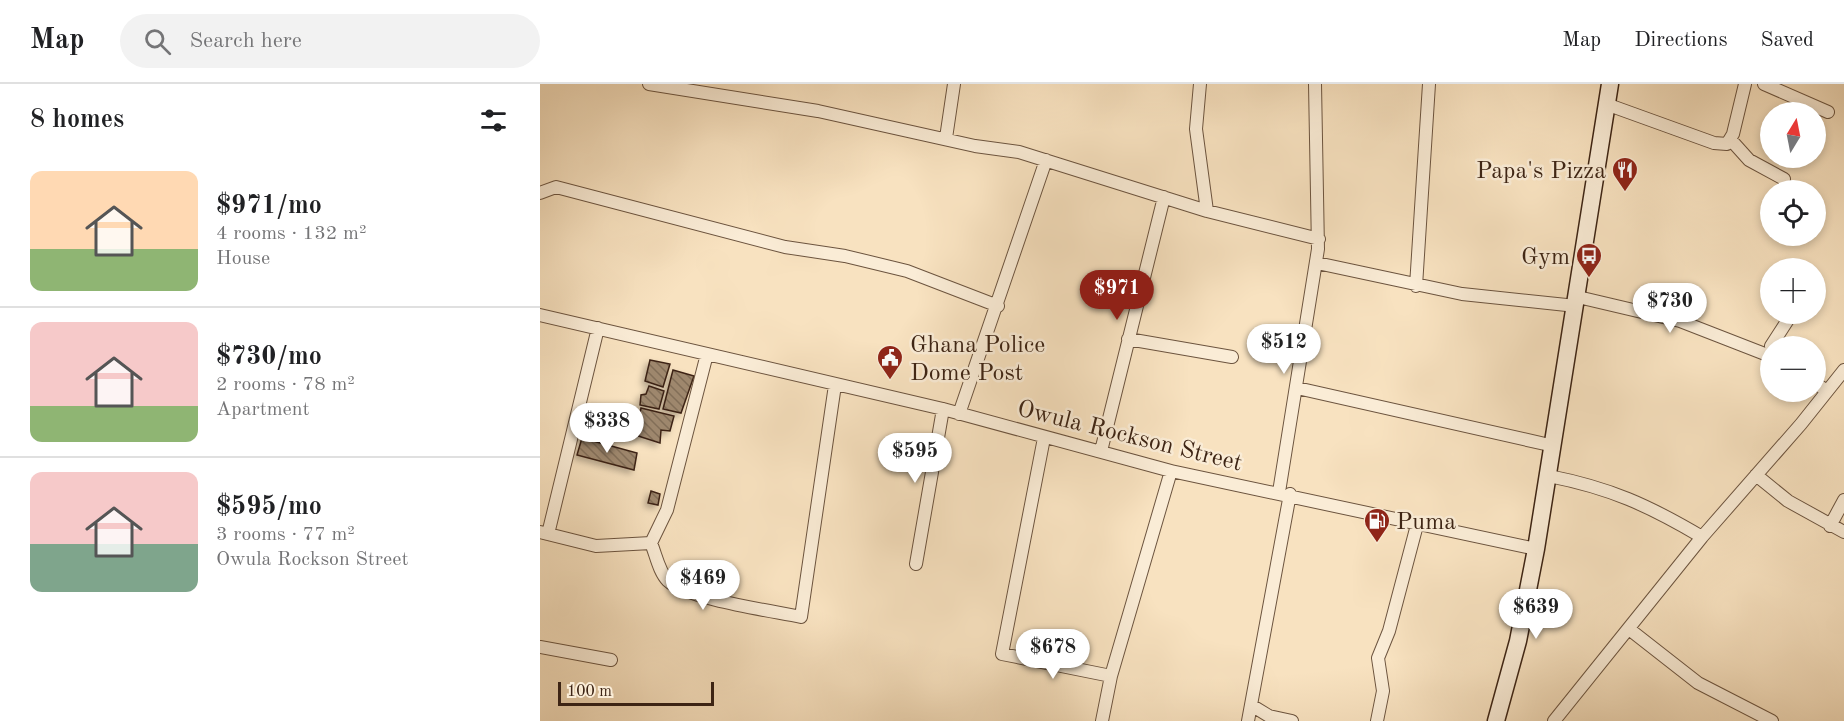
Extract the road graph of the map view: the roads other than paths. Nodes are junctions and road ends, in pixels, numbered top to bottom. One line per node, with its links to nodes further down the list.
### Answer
1 (649, 84): 11 (street)
2 (954, 84): 11 (street)
3 (1200, 84): 17 (street)
4 (1315, 84): 18 (street)
5 (1429, 84): 20 (street)
6 (1610, 84): 9 (main road)
7 (1745, 84): 12 (street)
8 (1764, 84): 10 (street)
9 (1606, 104): 12 (street); 21 (main road)
10 (1828, 112)
11 (946, 138): 13 (street)
12 (1731, 140): 14 (street)
13 (1046, 160): 16 (street); 22 (street)
14 (1784, 179)
15 (540, 193): 22 (street)
16 (1164, 197): 17 (street); 25 (street)
17 (1208, 211): 18 (street)
18 (1319, 239): 19 (street)
19 (1317, 263): 20 (street); 31 (street)
20 (1416, 286): 21 (street)
21 (1577, 302): 26 (street); 36 (main road)
22 (998, 306): 34 (street)
23 (540, 315): 24 (street, Owula Rockson Street)
24 (598, 328): 27 (street, Owula Rockson Street); 46 (street)
25 (1128, 339): 28 (street); 37 (street)
26 (1760, 348)
27 (707, 354): 30 (street, Owula Rockson Street); 48 (street)
28 (1232, 357)
29 (1844, 370): 32 (street)
30 (835, 385): 33 (street, Owula Rockson Street); 48 (street)
31 (1297, 388): 36 (street); 41 (street)
32 (1827, 391): 39 (street)
33 (943, 409): 34 (street, Owula Rockson Street); 50 (street)
34 (959, 414): 35 (street, Owula Rockson Street)
35 (1044, 438): 37 (street, Owula Rockson Street); 54 (street)
36 (1554, 446): 40 (main road)
37 (1101, 452): 38 (street, Owula Rockson Street)
38 (1171, 471): 41 (street, Owula Rockson Street); 54 (street)
39 (1756, 475): 44 (street); 47 (street)
40 (1549, 476): 47 (street); 49 (main road)
41 (1285, 493): 43 (street, Owula Rockson Street); 55 (street)
42 (1844, 500): 44 (street)
43 (1418, 525): 49 (street, Owula Rockson Street); 59 (street)
44 (1830, 526): 45 (street)
45 (1844, 532)
46 (544, 533): 48 (street)
47 (1702, 537): 51 (street)
48 (651, 543)
49 (1536, 549): 60 (main road)
50 (916, 564)
51 (1629, 629): 61 (street); 62 (street)
52 (540, 647): 53 (street)
53 (611, 660)
54 (1111, 676): 56 (street)
55 (1251, 705): 57 (street); 58 (street)
56 (1102, 721)
57 (1248, 721)
58 (1292, 721)
59 (1377, 721)
60 (1497, 721)
61 (1554, 721)
62 (1772, 721)

